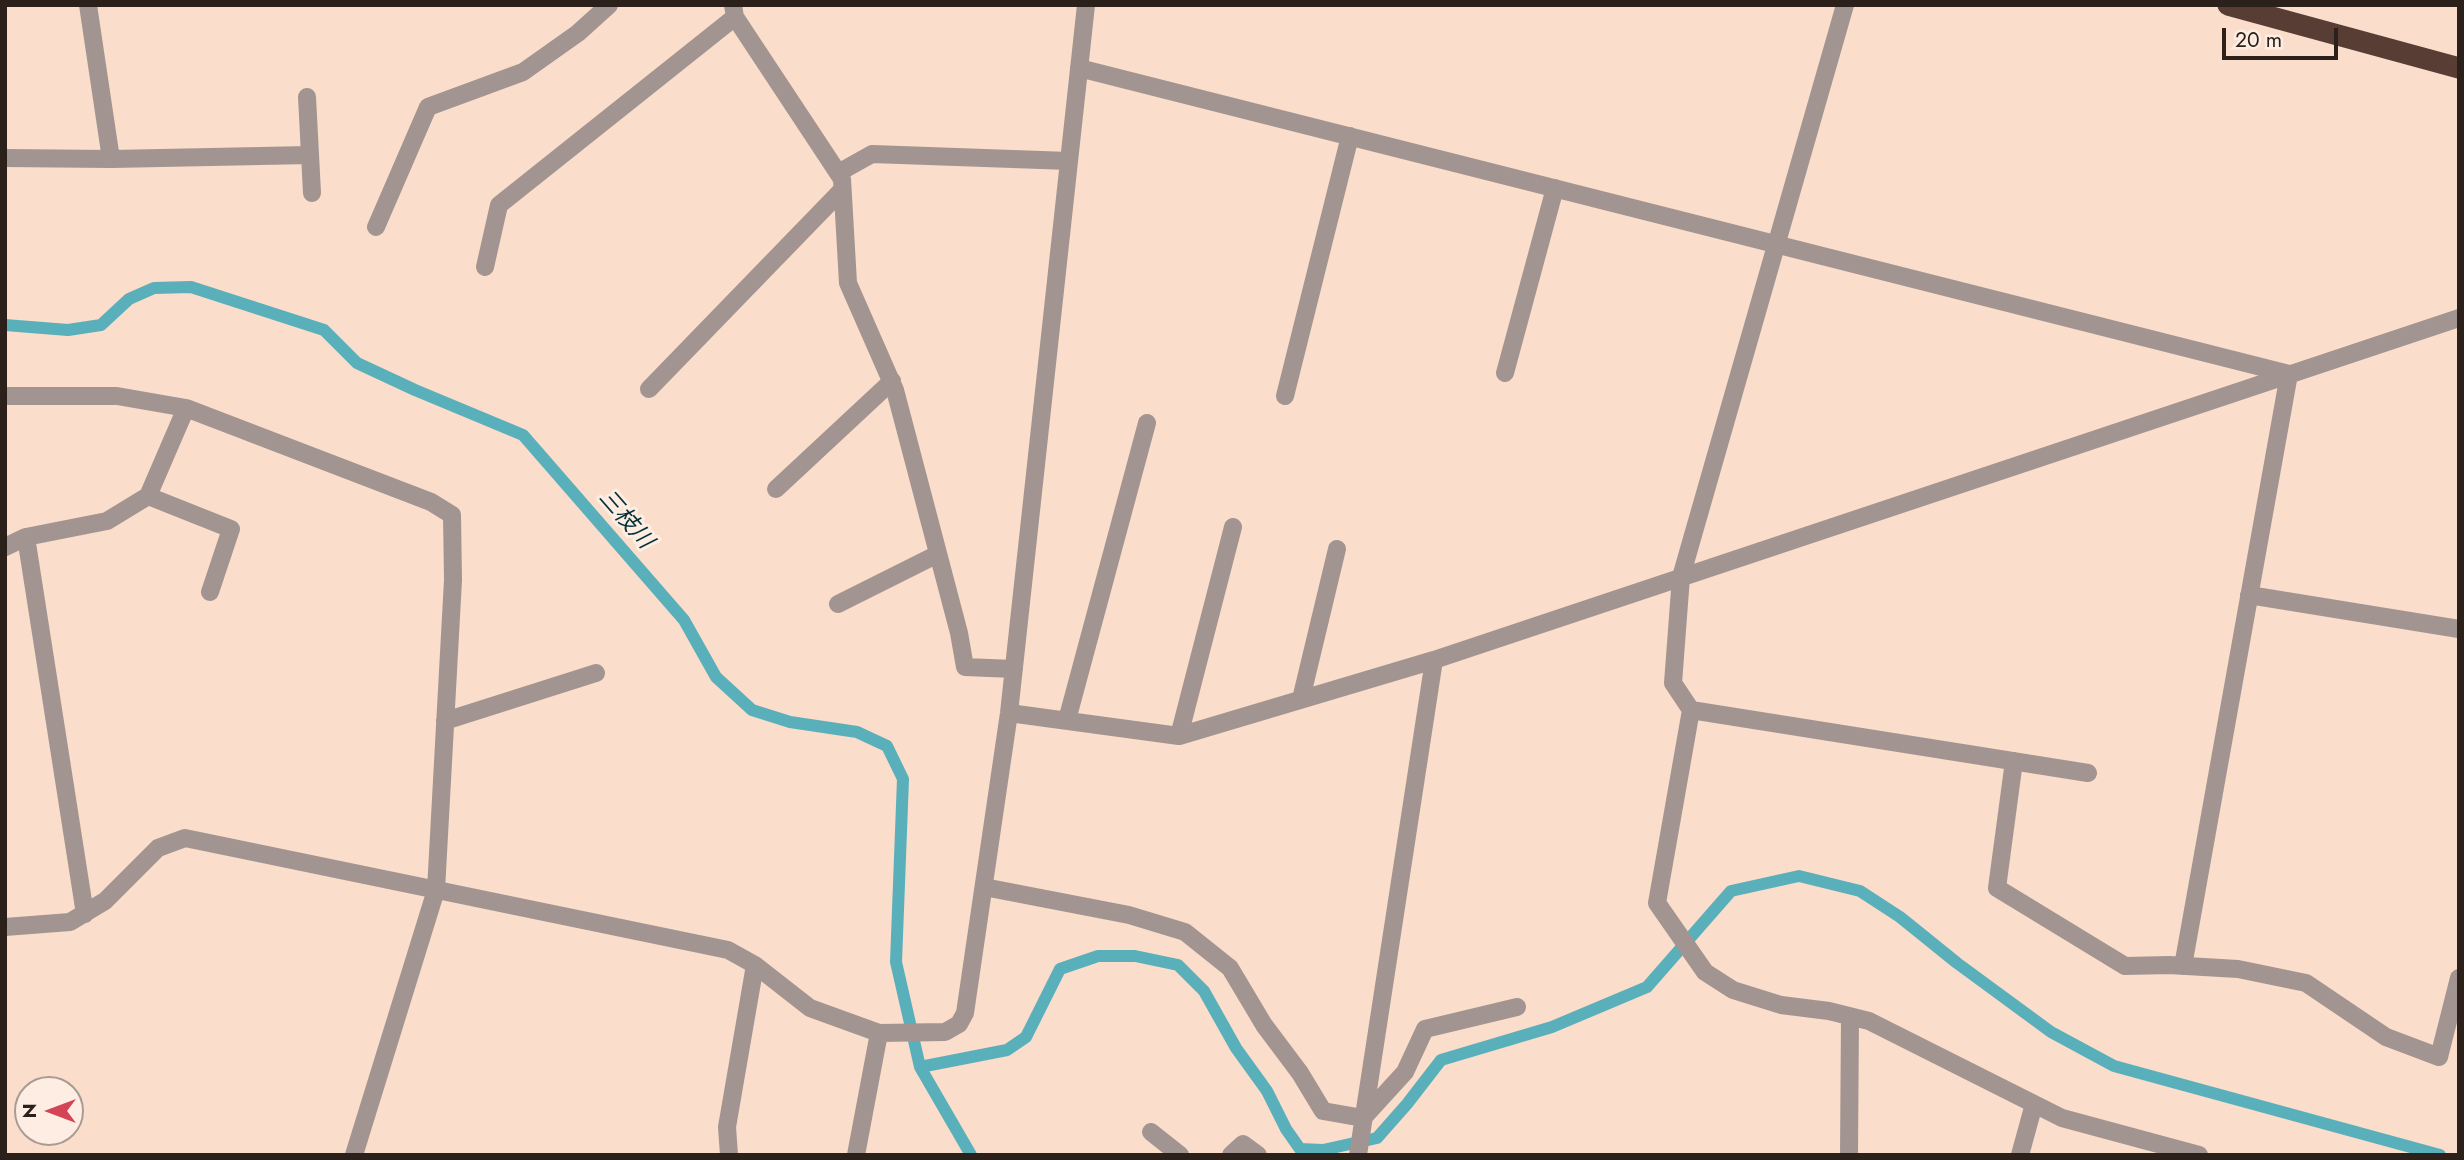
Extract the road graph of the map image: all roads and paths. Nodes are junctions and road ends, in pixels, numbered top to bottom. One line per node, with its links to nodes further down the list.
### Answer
1 (89, 5): 13 (street)
2 (609, 5): 18 (street)
3 (1086, 5): 7 (street)
4 (1845, 5): 19 (street)
5 (2228, 5): 8 (highway)
6 (734, 11): 15 (street); 20 (street)
7 (1079, 68): 10 (street); 14 (street)
8 (2459, 68)
9 (307, 97): 11 (street)
10 (1350, 136): 16 (street); 27 (street)
11 (310, 155): 13 (street); 17 (street)
12 (5, 158): 13 (street)
13 (111, 159)
14 (1069, 160): 15 (street); 43 (street)
15 (840, 182): 24 (street); 25 (street)
16 (1555, 188): 19 (street); 22 (street)
17 (312, 193)
18 (376, 227)
19 (1778, 244): 23 (street); 37 (street)
20 (485, 267)
21 (2459, 318): 23 (street)
22 (1505, 373)
23 (2289, 374): 37 (street); 39 (street)
24 (892, 382): 30 (street); 36 (street)
25 (649, 389)
26 (5, 396): 28 (street)
27 (1285, 396)
28 (186, 408): 31 (street); 49 (street)
29 (1147, 423): 48 (street)
30 (776, 489)
31 (148, 496): 33 (street); 38 (street)
32 (1233, 527): 50 (street)
33 (26, 537): 34 (street); 55 (street)
34 (5, 547)
35 (1337, 549): 45 (street)
36 (938, 554): 40 (street); 43 (street)
37 (1681, 577): 42 (street); 46 (street)
38 (210, 592)
39 (2249, 595): 41 (street); 58 (street)
40 (838, 604)
41 (2459, 629)
42 (1434, 660): 45 (street); 64 (street)
43 (1014, 669): 47 (street)
44 (596, 673): 49 (street)
45 (1301, 699): 50 (street)
46 (1691, 710): 51 (street); 61 (street)
47 (1009, 713): 48 (street); 53 (street)
48 (1067, 720): 50 (street)
49 (445, 721): 54 (street)
50 (1179, 736)
51 (2014, 761): 52 (street); 58 (street)
52 (2088, 773)
53 (984, 887): 62 (street); 64 (street)
54 (436, 890): 55 (street); 57 (street); 66 (street)
55 (85, 914): 56 (street)
56 (5, 928)
57 (755, 965): 62 (street); 67 (street)
58 (2183, 966): 59 (street)
59 (2459, 978)
60 (1517, 1007): 64 (street)
61 (1850, 1016): 63 (street); 73 (street)
62 (879, 1033): 68 (street)
63 (2034, 1104): 74 (street); 75 (street)
64 (1363, 1118): 72 (street)
65 (1151, 1132): 69 (street)
66 (354, 1155)
67 (729, 1155)
68 (856, 1155)
69 (1181, 1155)
70 (1231, 1155): 71 (street)
71 (1258, 1155)
72 (1358, 1155)
73 (1849, 1155)
74 (2020, 1155)
75 (2199, 1155)

